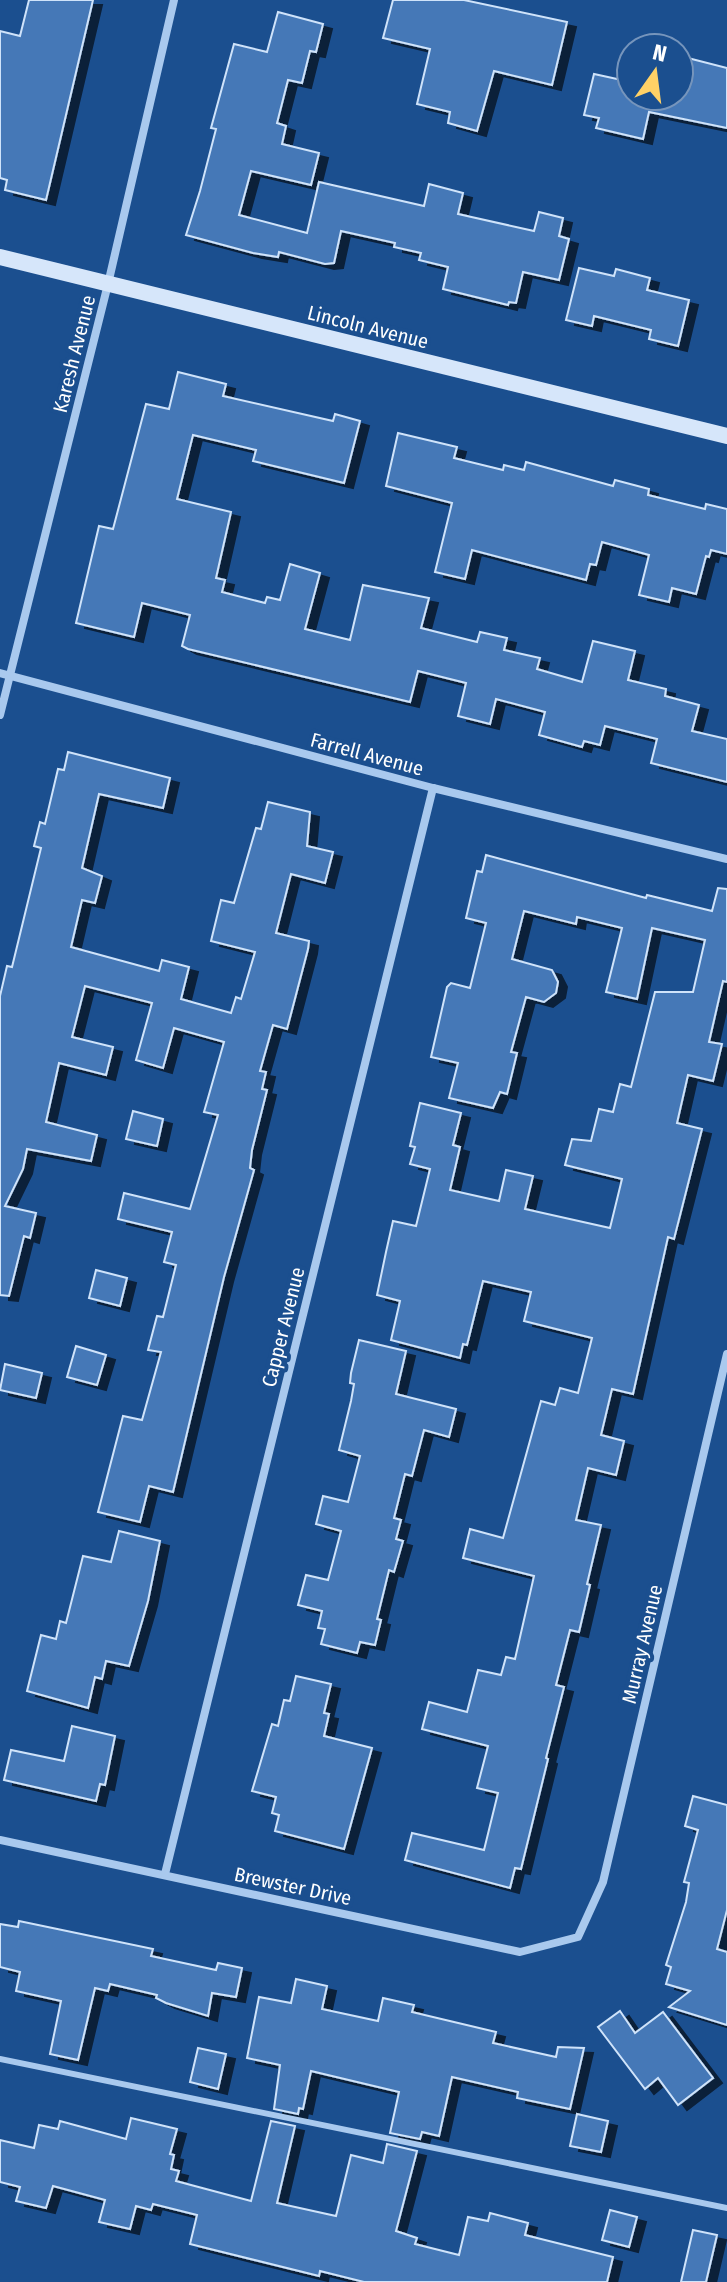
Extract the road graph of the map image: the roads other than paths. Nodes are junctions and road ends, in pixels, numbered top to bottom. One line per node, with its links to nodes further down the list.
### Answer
1 (174, 0): 3 (street, Karesh Avenue)
2 (0, 257): 3 (street, Lincoln Avenue)
3 (108, 284): 4 (street, Lincoln Avenue); 6 (street, Karesh Avenue)
4 (727, 436)
5 (0, 673): 6 (street, Farrell Avenue)
6 (10, 675): 7 (street, Karesh Avenue); 8 (street, Farrell Avenue)
7 (0, 715)
8 (433, 788): 9 (street, Farrell Avenue); 12 (street, Capper Avenue)
9 (727, 859)
10 (727, 1354): 13 (street, Murray Avenue)
11 (0, 1840): 12 (street, Brewster Drive)
12 (165, 1874): 13 (street, Brewster Drive)
13 (578, 1937)
14 (0, 2059): 15 (lane)
15 (727, 2208)

